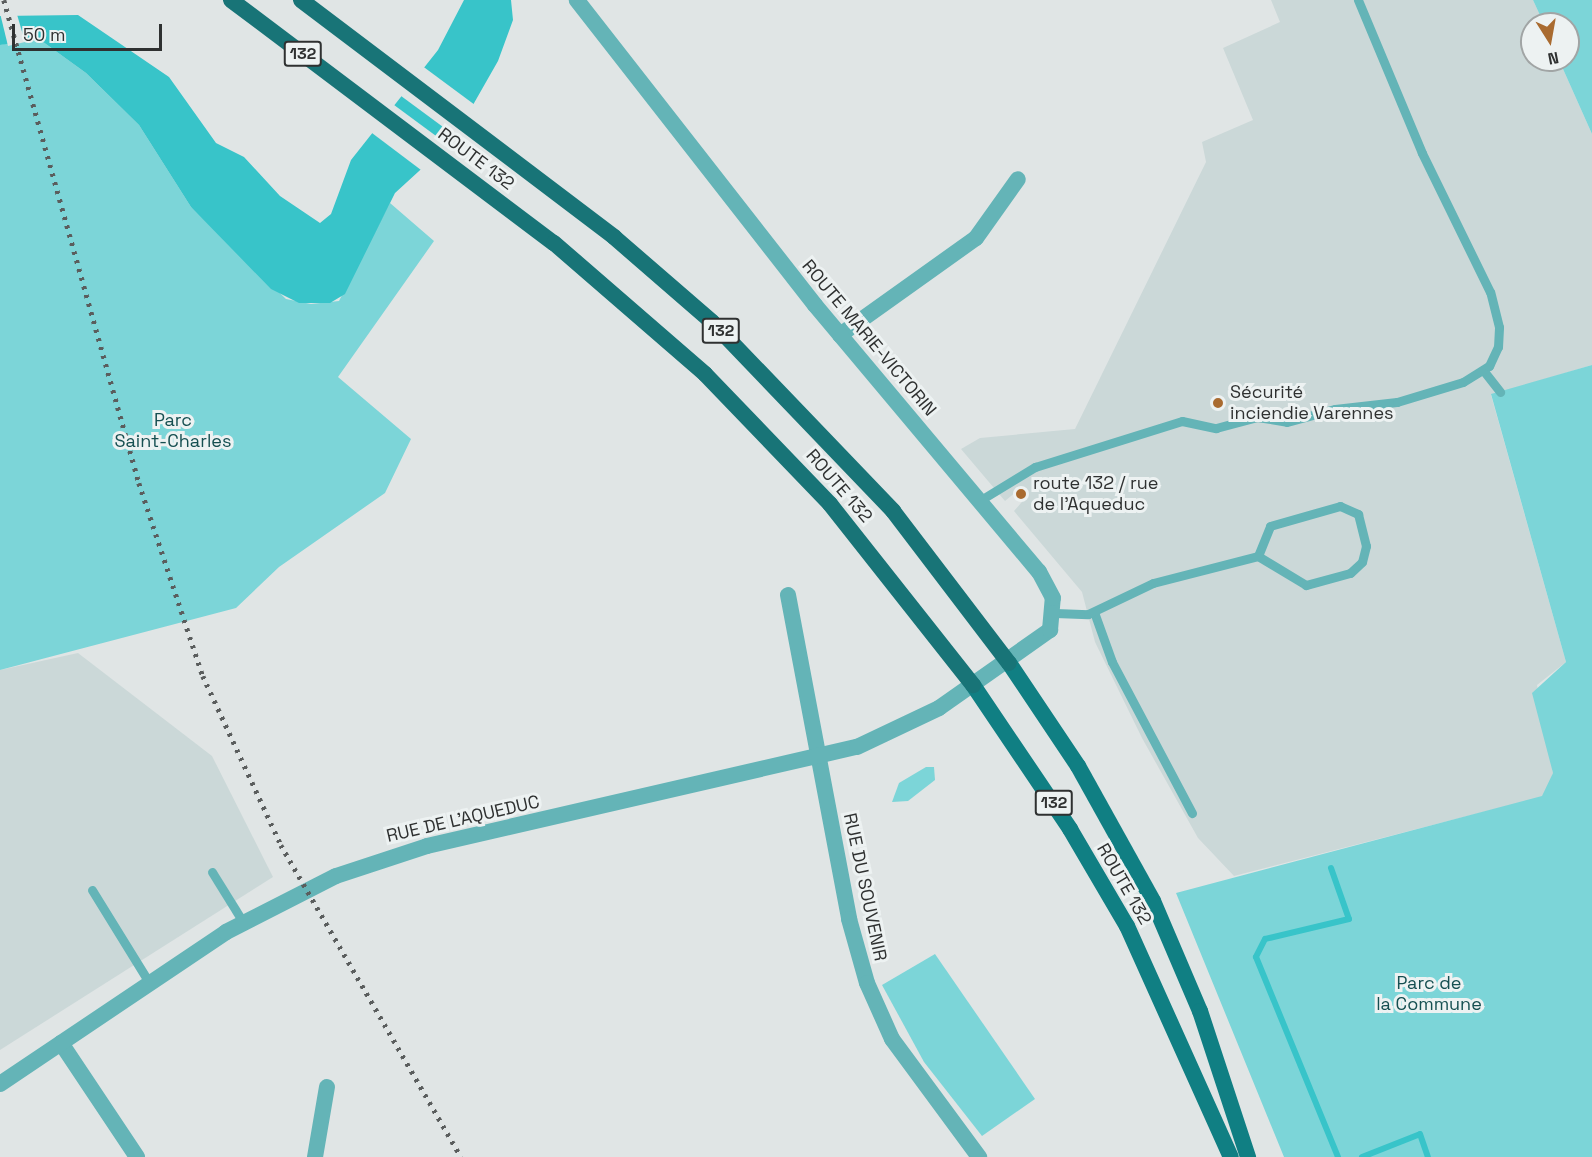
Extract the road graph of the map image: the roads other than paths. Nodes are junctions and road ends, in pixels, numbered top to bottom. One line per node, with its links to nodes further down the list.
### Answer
1 (231, 0): 15 (highway, ROUTE 132 / 132)
2 (301, 0): 14 (highway, ROUTE 132 / 132)
3 (577, 0): 6 (street, ROUTE MARIE-VICTORIN)
4 (1358, 0): 7 (lane)
5 (1018, 179): 6 (street)
6 (840, 334): 9 (street, ROUTE MARIE-VICTORIN)
7 (1483, 370): 8 (lane); 9 (lane)
8 (1500, 392)
9 (979, 501): 13 (street, ROUTE MARIE-VICTORIN)
10 (1258, 556): 10 (lane); 12 (lane)
11 (788, 595): 16 (street, RUE DU SOUVENIR)
12 (1094, 612): 13 (lane); 17 (lane)
13 (1055, 613): 14 (street)
14 (1009, 663): 15 (street); 29 (main road, ROUTE 132 / 132)
15 (973, 685): 16 (street, RUE DE L'AQUEDUC); 28 (main road, ROUTE 132 / 132)
16 (820, 758): 20 (street, RUE DE L'AQUEDUC); 27 (street, RUE DU SOUVENIR)
17 (1192, 813)
18 (212, 872): 20 (lane)
19 (92, 890): 21 (lane)
20 (243, 922): 21 (street, RUE DE L'AQUEDUC)
21 (150, 984): 22 (street, RUE DE L'AQUEDUC)
22 (61, 1043): 23 (street, RUE DE L'AQUEDUC); 25 (street)
23 (0, 1084)
24 (327, 1087): 26 (street)
25 (137, 1157)
26 (315, 1157)
27 (979, 1157)
28 (1231, 1157)
29 (1248, 1157)

